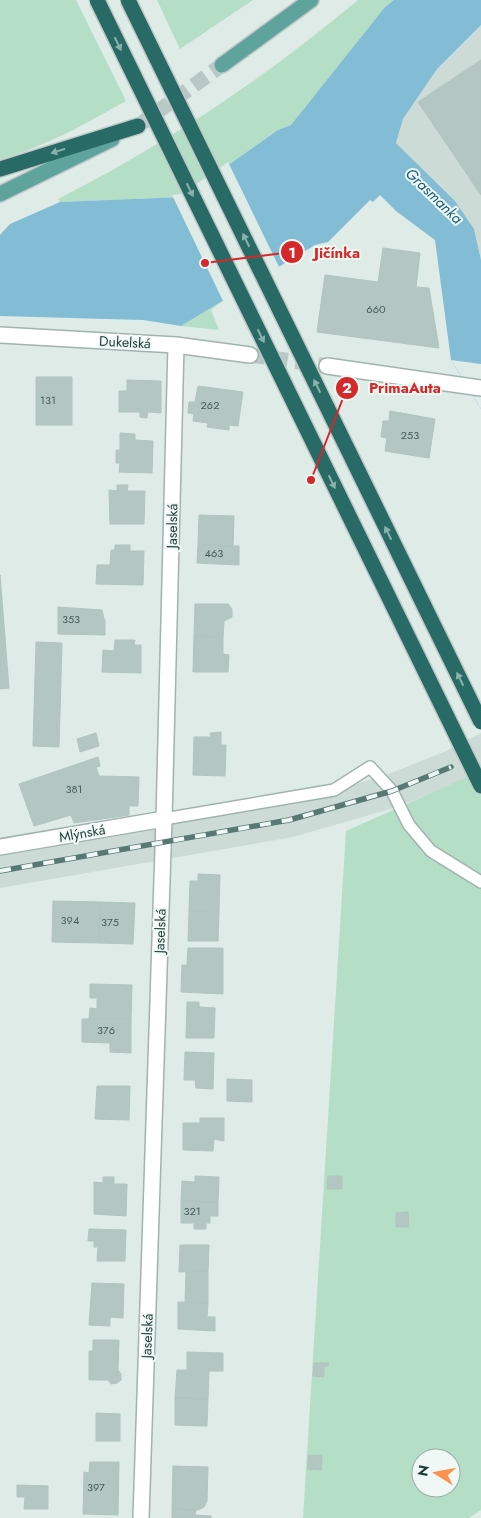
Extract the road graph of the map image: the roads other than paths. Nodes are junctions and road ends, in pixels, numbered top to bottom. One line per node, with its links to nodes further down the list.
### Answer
1 (97, 0): 14 (highway, one-way to 14, bridge)
2 (128, 0): 13 (highway, one-way to 2, bridge)
3 (311, 0): 4 (main road)
4 (222, 65)
5 (138, 126): 6 (highway, one-way to 6); 7 (main road)
6 (0, 169)
7 (0, 194)
8 (0, 335): 9 (street, Dukelská)
9 (176, 344): 10 (street, Dukelská); 15 (street, Jaselská)
10 (250, 355)
11 (328, 366): 12 (street)
12 (474, 388)
13 (481, 722)
14 (481, 786)
15 (164, 819): 16 (street, Mlýnská); 17 (lane); 18 (street, Jaselská)
16 (0, 847)
17 (481, 882)
18 (141, 1518)

